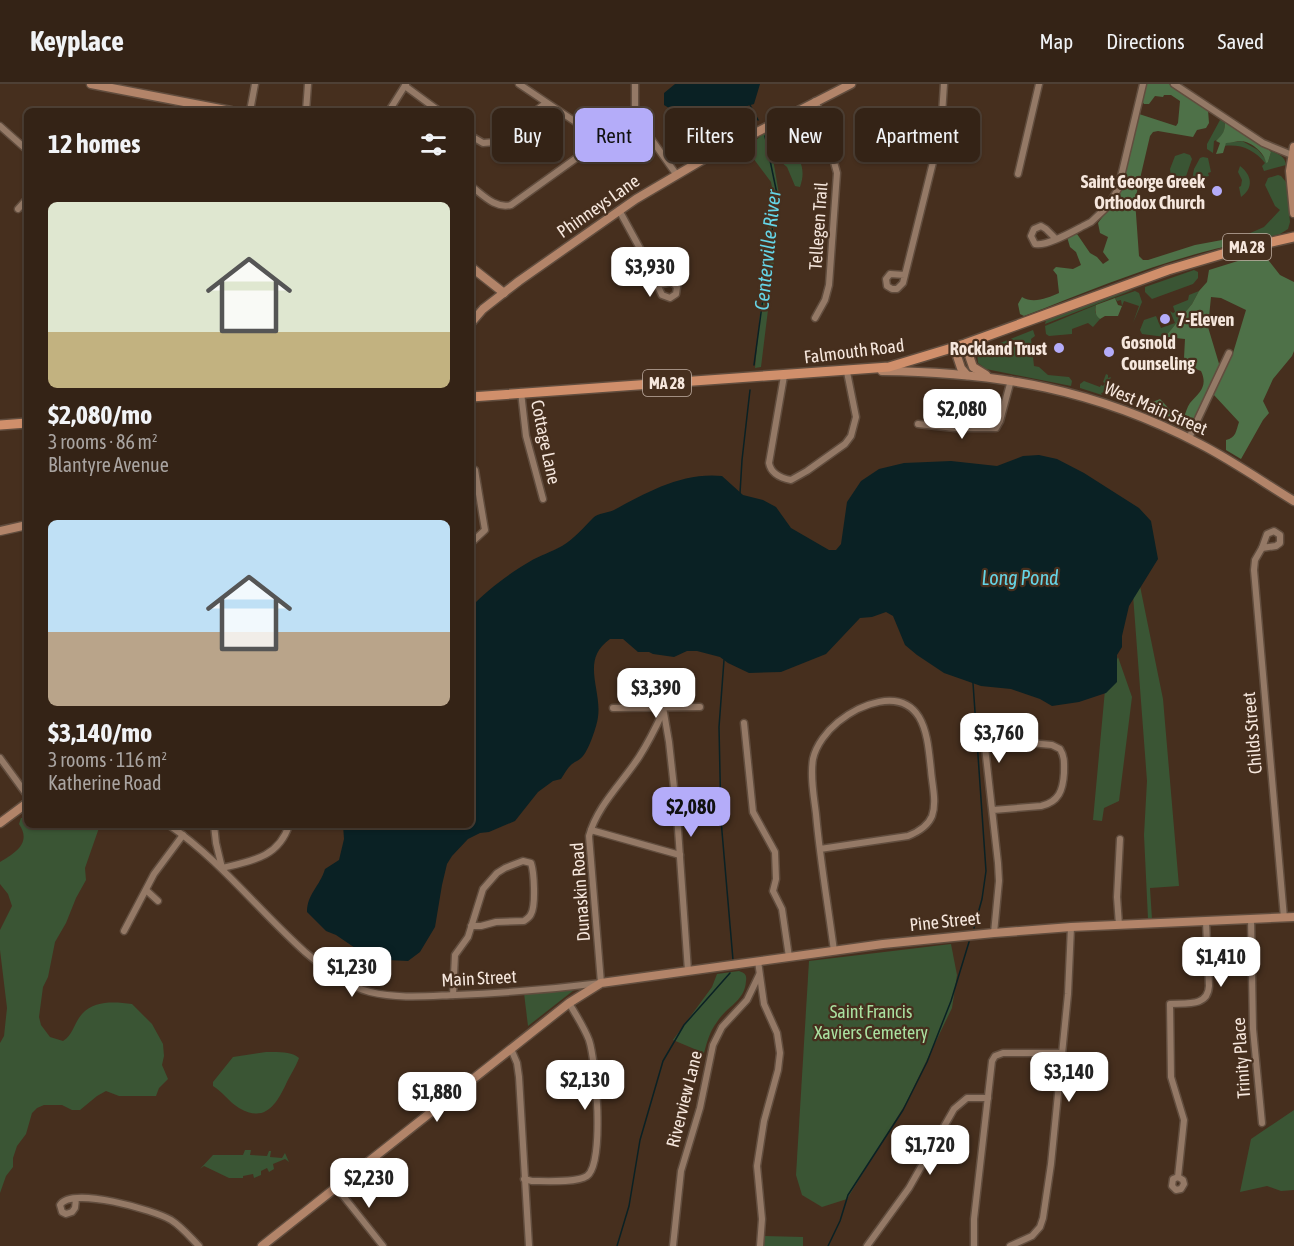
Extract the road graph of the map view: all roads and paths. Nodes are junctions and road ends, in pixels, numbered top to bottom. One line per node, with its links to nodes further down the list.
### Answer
1 (91, 84): 14 (main road)
2 (255, 84): 15 (street)
3 (308, 84): 16 (street)
4 (519, 84): 13 (street)
5 (635, 84): 19 (street)
6 (849, 84): 12 (main road, Phinneys Lane)
7 (944, 84): 37 (street)
8 (1039, 84): 28 (street)
9 (1143, 84): 35 (street)
10 (1174, 84): 25 (street)
11 (405, 85): 17 (street); 18 (street)
12 (815, 101): 27 (main road, Phinneys Lane); 40 (street, Tellegen Trail)
13 (546, 102): 20 (street); 22 (street)
14 (215, 108)
15 (251, 108)
16 (306, 108)
17 (391, 108)
18 (434, 108)
19 (635, 108)
20 (575, 122)
21 (0, 126): 24 (street)
22 (474, 138)
23 (653, 141): 27 (street)
24 (24, 147)
25 (1293, 151): 33 (main road)
26 (575, 158): 29 (street)
27 (676, 174): 32 (main road, Phinneys Lane)
28 (1018, 174)
29 (474, 188)
30 (24, 202): 31 (street)
31 (18, 209)
32 (619, 210): 38 (street); 39 (main road, Phinneys Lane)
33 (1294, 213)
34 (1294, 237): 42 (main road, Falmouth Road / MA 28)
35 (1056, 239)
36 (474, 269): 39 (main road)
37 (904, 275)
38 (658, 285)
39 (504, 293): 41 (main road, Phinneys Lane)
40 (815, 318)
41 (474, 320)
42 (965, 344): 43 (main road, Falmouth Road / MA 28); 49 (main road, West Main Street)
43 (954, 348): 45 (main road, Falmouth Road / MA 28); 47 (main road)
44 (1229, 353): 56 (street)
45 (864, 371): 46 (main road, Falmouth Road / MA 28); 47 (main road, West Main Street)
46 (847, 372): 48 (main road, Falmouth Road / MA 28); 48 (street)
47 (967, 375): 49 (main road, West Main Street)
48 (784, 376): 51 (main road, Falmouth Road / MA 28)
49 (992, 377): 50 (main road, West Main Street)
50 (1011, 380): 54 (street); 56 (main road, West Main Street)
51 (521, 392): 52 (main road, Falmouth Road / MA 28); 58 (street, Cottage Lane)
52 (474, 396)
53 (24, 423): 55 (main road)
54 (918, 424)
55 (0, 425)
56 (1189, 438): 59 (main road, West Main Street)
57 (474, 470): 62 (street)
58 (543, 499)
59 (1294, 501)
60 (24, 526): 61 (main road)
61 (0, 531)
62 (474, 540)
63 (1262, 548): 85 (street, Childs Street)
64 (700, 707): 66 (street)
65 (613, 708): 66 (street)
66 (663, 710): 76 (street, Dunaskin Road); 80 (street)
67 (744, 723): 94 (street)
68 (0, 759): 69 (street)
69 (24, 791)
70 (24, 805): 72 (main road)
71 (993, 810): 71 (street); 92 (street)
72 (0, 823)
73 (173, 828): 77 (street, Main Street)
74 (215, 828): 81 (street)
75 (288, 828): 81 (street)
76 (591, 830): 80 (street); 98 (street, Dunaskin Road)
77 (183, 835): 81 (street, Main Street); 82 (street)
78 (1120, 839): 88 (street)
79 (820, 849): 79 (street); 93 (street)
80 (680, 855): 96 (street)
81 (222, 868): 99 (street, Main Street)
82 (146, 890): 83 (street); 91 (street)
83 (158, 901)
84 (1294, 917): 85 (main road, Pine Street)
85 (1284, 918): 86 (main road, Pine Street)
86 (1251, 919): 87 (main road, Pine Street); 104 (street, Trinity Place)
87 (1206, 922): 88 (main road, Pine Street); 105 (street)
88 (1119, 925): 90 (main road, Pine Street)
89 (471, 926): 89 (street); 99 (street)
90 (1071, 927): 92 (main road, Pine Street); 102 (street)
91 (124, 931)
92 (994, 933): 93 (main road, Pine Street)
93 (834, 951): 94 (main road, Pine Street)
94 (789, 957): 95 (main road, Pine Street)
95 (758, 961): 96 (main road, Pine Street); 97 (street)
96 (688, 971): 98 (main road, Pine Street)
97 (759, 974): 113 (street, Riverview Lane); 114 (street)
98 (601, 983): 99 (street, Main Street); 100 (main road)
99 (453, 995)
100 (569, 1003): 101 (main road); 106 (street)
101 (511, 1049): 106 (street); 107 (main road)
102 (1062, 1053): 103 (street); 117 (street)
103 (988, 1098): 115 (street); 116 (street)
104 (1262, 1123)
105 (1178, 1178)
106 (524, 1179): 112 (street)
107 (336, 1186): 110 (main road); 111 (street)
108 (76, 1199): 109 (street)
109 (199, 1246)
110 (262, 1246)
111 (383, 1246)
112 (529, 1246)
113 (673, 1246)
114 (760, 1246)
115 (867, 1246)
116 (974, 1246)
117 (1010, 1246)

